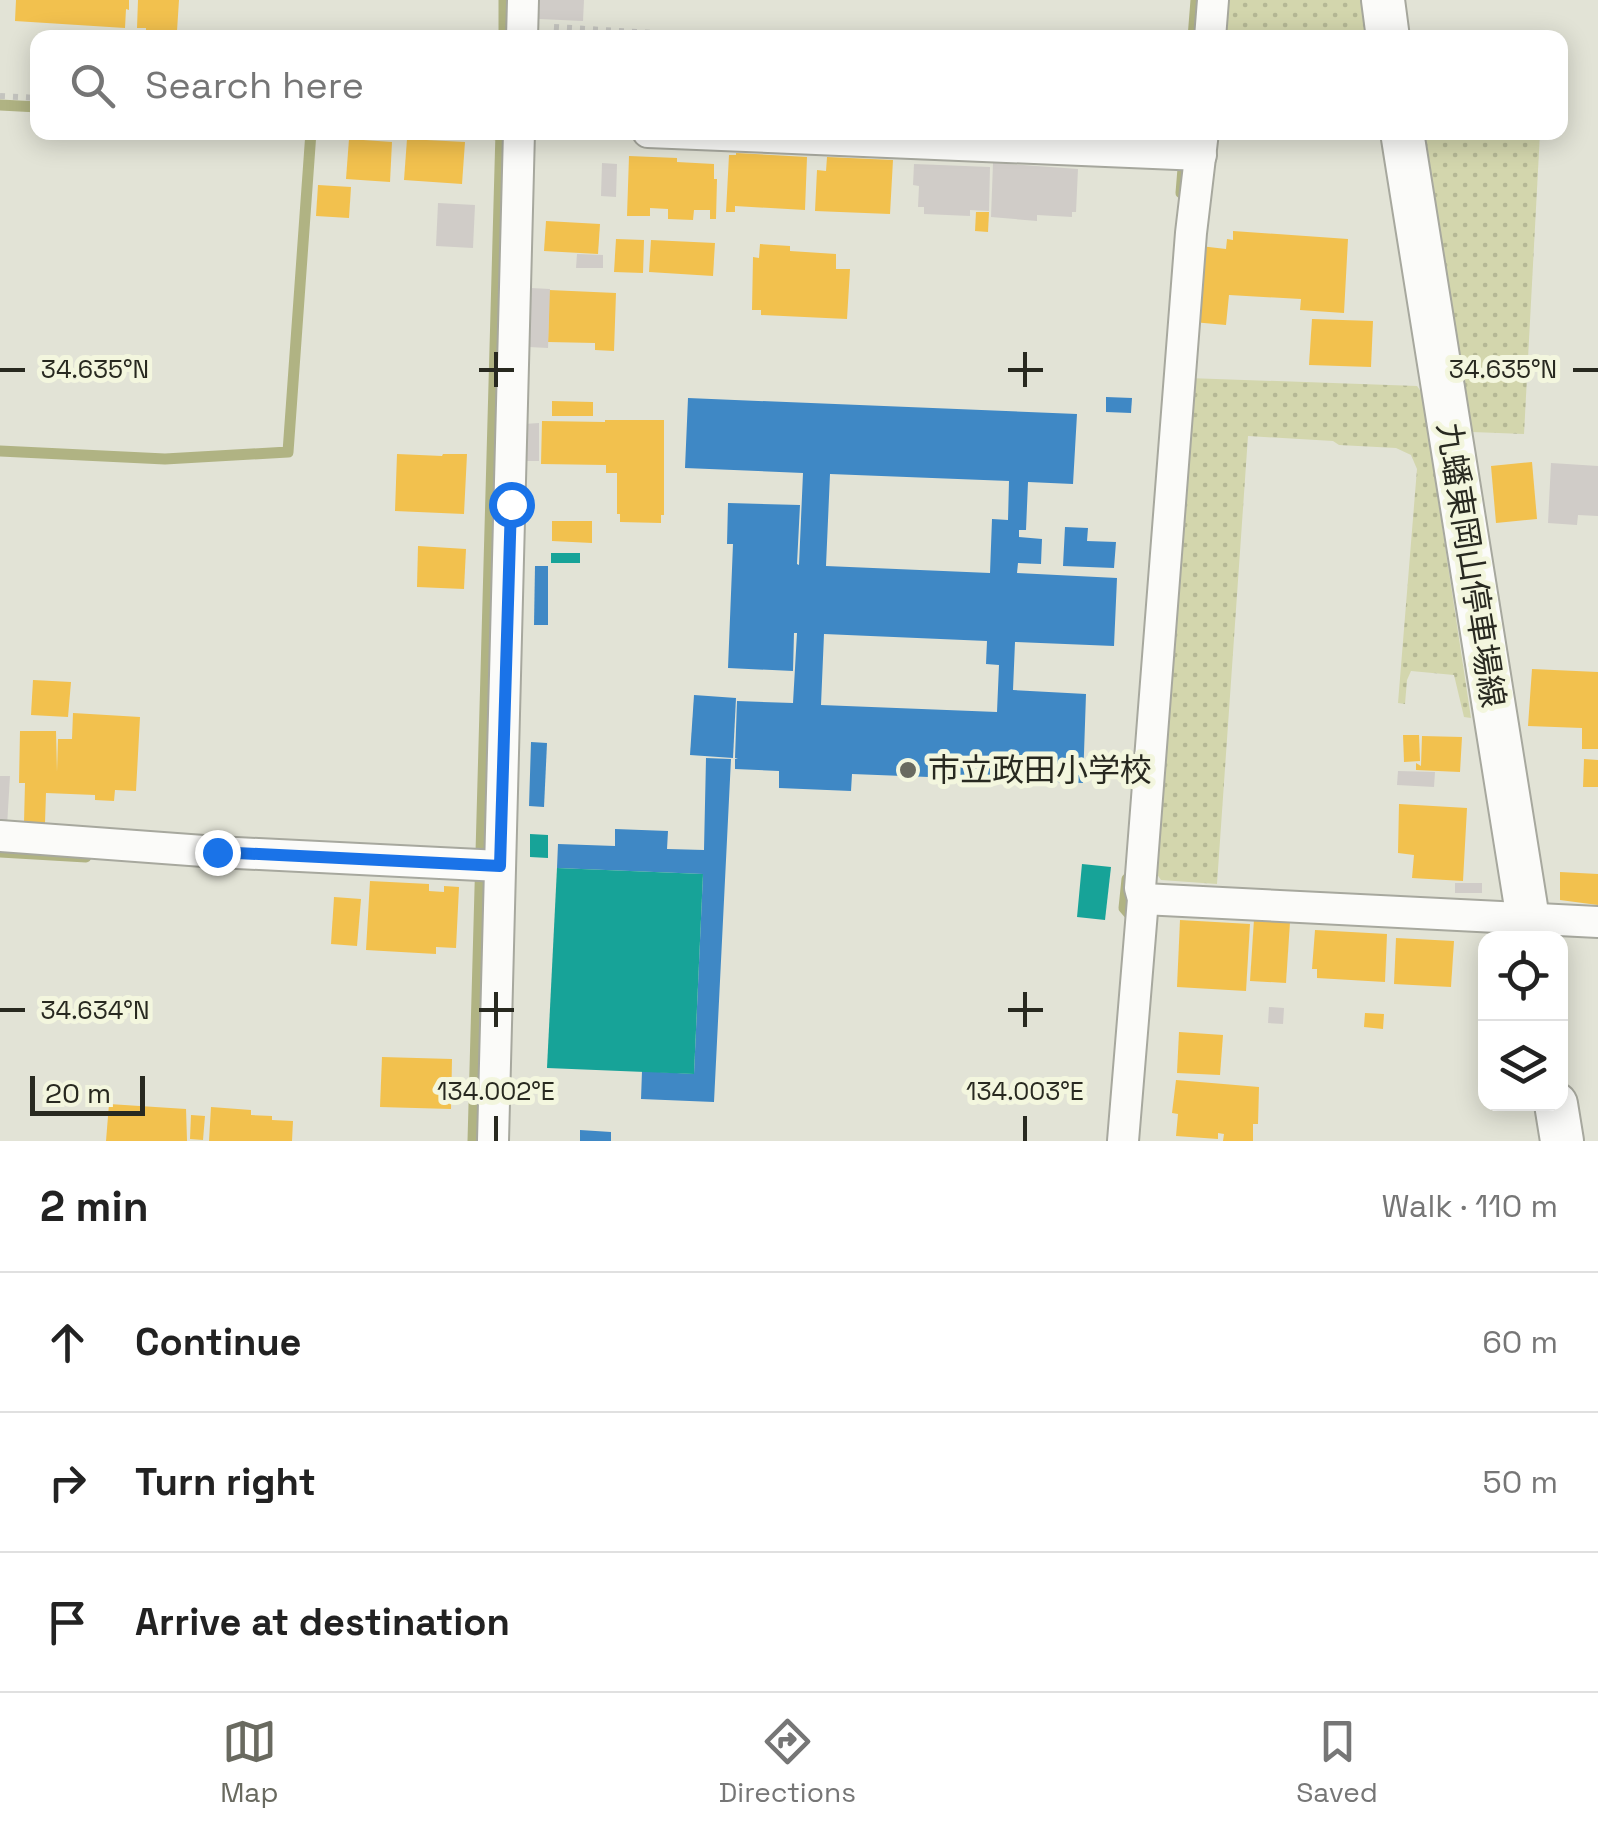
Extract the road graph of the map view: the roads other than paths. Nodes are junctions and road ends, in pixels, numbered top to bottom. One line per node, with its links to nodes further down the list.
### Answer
1 (1213, 0): 3 (street)
2 (1383, 0): 4 (main road)
3 (1211, 30)
4 (1387, 30)
5 (519, 140): 10 (street)
6 (904, 140): 8 (street)
7 (1403, 140): 13 (main road, 九蟠東岡山停車場線)
8 (1193, 149): 11 (street)
9 (0, 836): 10 (street)
10 (487, 865): 15 (street)
11 (1143, 899): 13 (street); 16 (street)
12 (1598, 922): 13 (street)
13 (1529, 928)
14 (1557, 1111): 17 (main road)
15 (493, 1141)
16 (1123, 1141)
17 (1562, 1141)

